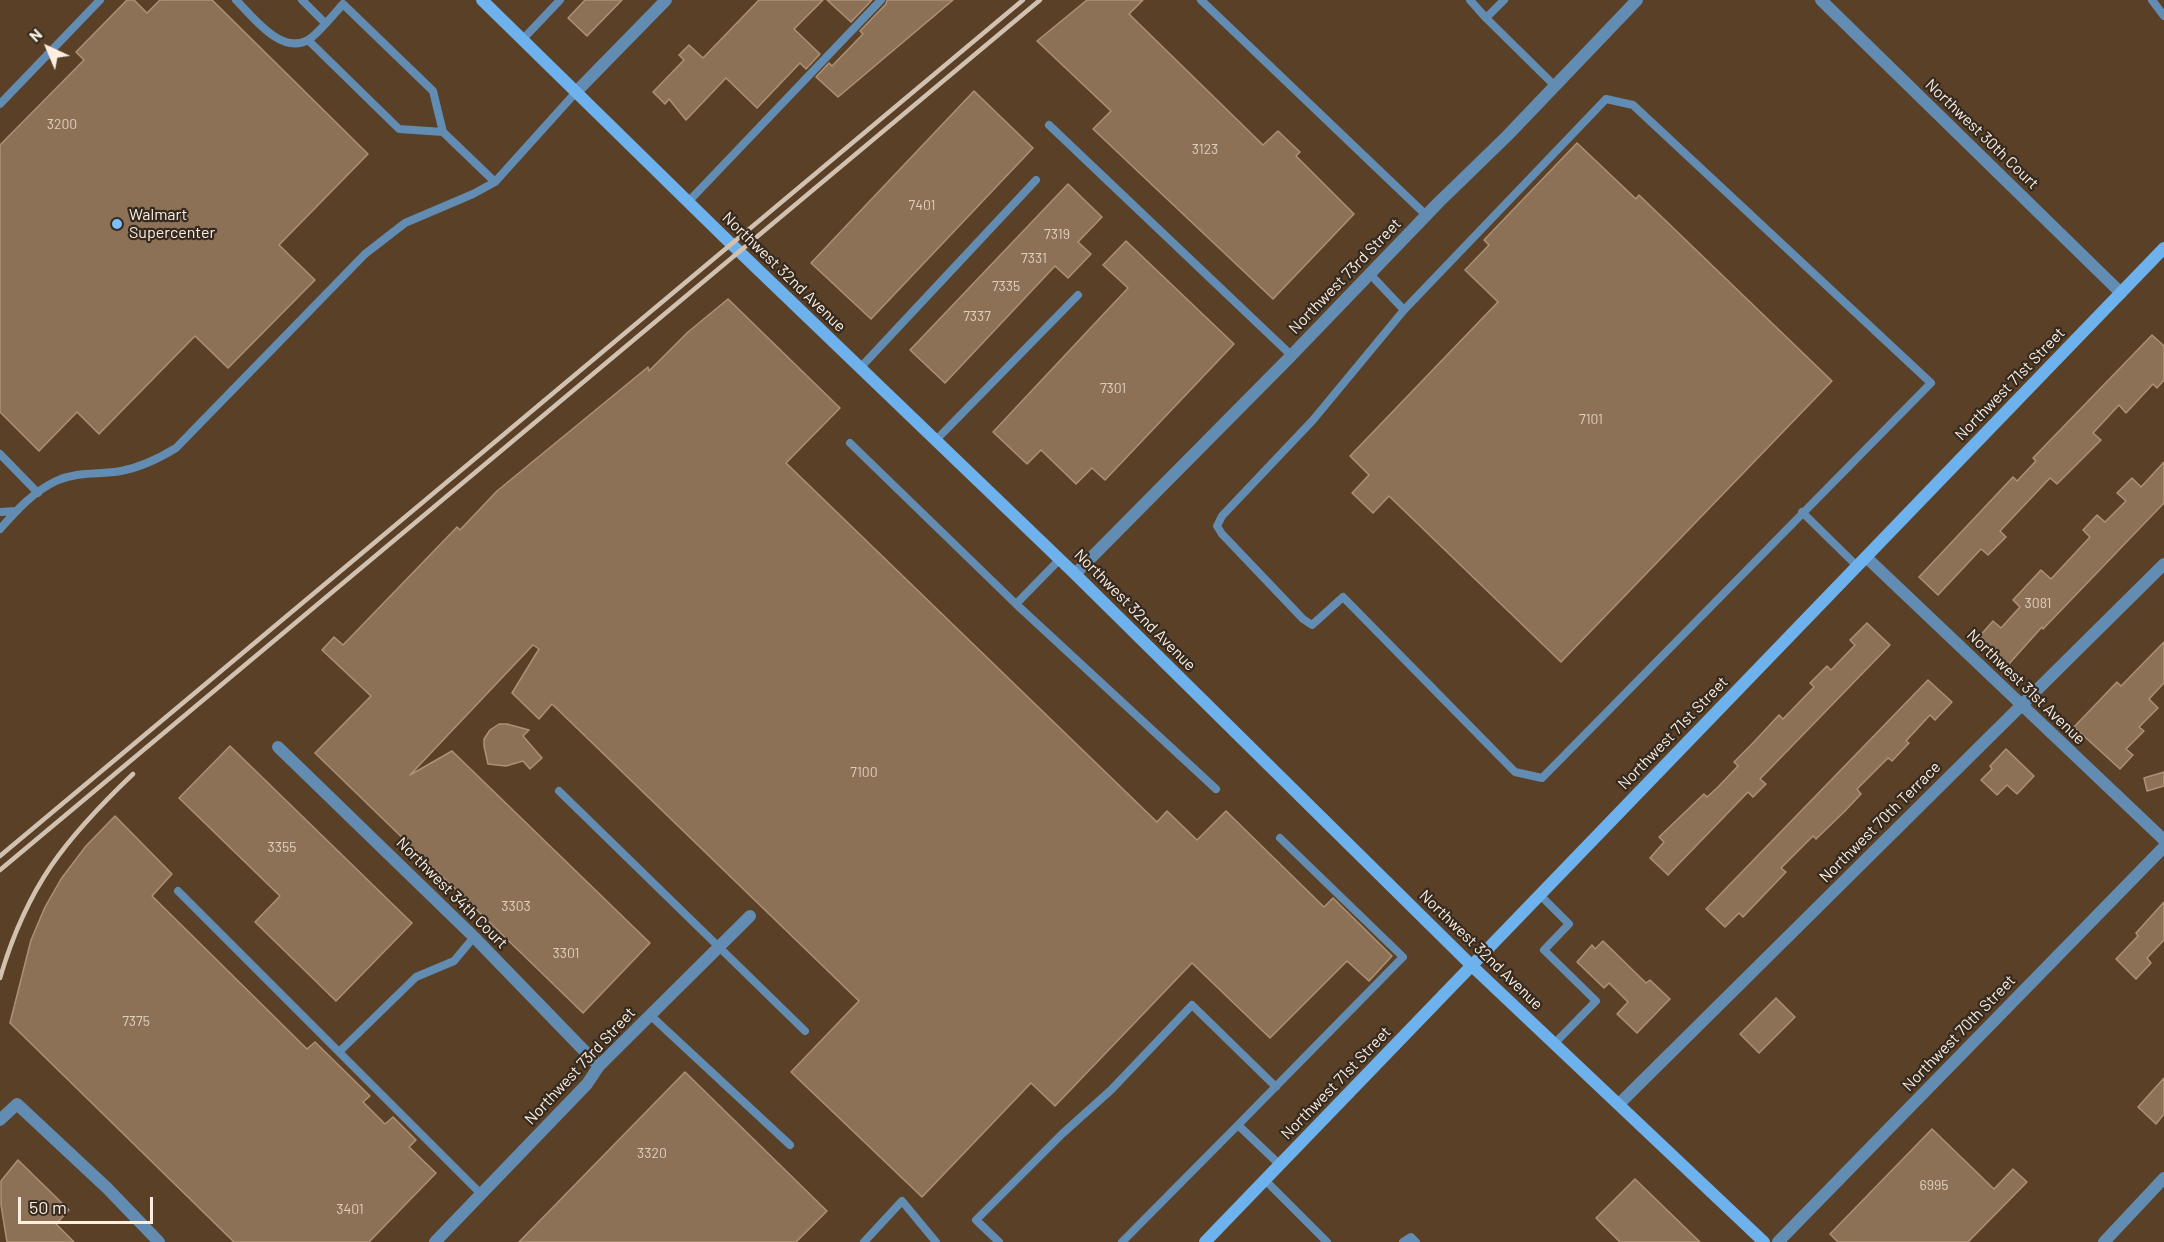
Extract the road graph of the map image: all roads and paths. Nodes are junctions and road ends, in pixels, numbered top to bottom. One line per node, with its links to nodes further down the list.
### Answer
1 (100, 0): 21 (lane)
2 (236, 0): 18 (lane)
3 (302, 0): 16 (lane)
4 (482, 0): 17 (main road, Northwest 32nd Avenue)
5 (560, 0): 17 (lane)
6 (666, 0): 20 (street)
7 (881, 0): 26 (lane)
8 (1201, 0): 27 (lane)
9 (1470, 0): 15 (lane)
10 (1504, 0): 15 (lane)
11 (1637, 0): 19 (street, Northwest 73rd Street)
12 (1821, 0): 30 (street, Northwest 30th Court)
13 (2152, 0): 14 (lane)
14 (2164, 16)
15 (1486, 18): 19 (lane)
16 (325, 23): 18 (lane); 23 (lane)
17 (523, 39): 20 (main road, Northwest 32nd Avenue)
18 (308, 40): 23 (lane)
19 (1555, 86): 27 (street, Northwest 73rd Street)
20 (577, 91): 25 (lane); 26 (main road, Northwest 32nd Avenue)
21 (0, 104)
22 (1049, 125): 33 (lane)
23 (443, 132): 25 (lane)
24 (1036, 180): 34 (lane)
25 (495, 182): 38 (lane)
26 (688, 202): 34 (main road, Northwest 32nd Avenue)
27 (1426, 215): 29 (street, Northwest 73rd Street)
28 (2164, 248): 30 (main road, Northwest 71st Street)
29 (1370, 274): 32 (lane); 33 (street, Northwest 73rd Street)
30 (2121, 292): 43 (main road, Northwest 71st Street)
31 (1078, 295): 35 (lane)
32 (1404, 310): 41 (lane); 41 (lane)
33 (1292, 356): 47 (street, Northwest 73rd Street)
34 (860, 368): 35 (main road, Northwest 32nd Avenue)
35 (936, 440): 44 (main road, Northwest 32nd Avenue)
36 (850, 443): 48 (lane)
37 (0, 454): 38 (lane)
38 (38, 493): 39 (lane)
39 (16, 511): 40 (lane); 42 (lane)
40 (0, 512)
41 (1802, 512): 46 (lane)
42 (0, 529)
43 (1866, 557): 46 (main road, Northwest 71st Street); 49 (street, Northwest 31st Avenue)
44 (1060, 559): 47 (main road, Northwest 32nd Avenue); 48 (lane)
45 (2164, 564): 49 (street, Northwest 70th Terrace)
46 (1857, 566): 57 (main road, Northwest 71st Street)
47 (1075, 574): 61 (main road, Northwest 32nd Avenue)
48 (1016, 604): 51 (lane)
49 (2022, 705): 54 (street, Northwest 31st Avenue); 68 (street, Northwest 70th Terrace)
50 (278, 747): 59 (street, Northwest 34th Court)
51 (1216, 789)
52 (559, 791): 60 (lane)
53 (1280, 838): 67 (lane)
54 (2164, 840)
55 (2164, 847): 87 (street, Northwest 70th Street)
56 (178, 891): 65 (lane)
57 (1540, 895): 61 (main road, Northwest 71st Street); 64 (lane)
58 (750, 916): 60 (street, Northwest 73rd Street)
59 (474, 937): 65 (lane); 66 (street, Northwest 34th Court)
60 (718, 948): 62 (street, Northwest 73rd Street); 63 (lane)
61 (1472, 966): 64 (main road, Northwest 32nd Avenue); 72 (main road, Northwest 71st Street)
62 (650, 1015): 66 (street, Northwest 73rd Street); 71 (lane)
63 (805, 1031)
64 (1554, 1044): 68 (main road, Northwest 32nd Avenue)
65 (339, 1052): 75 (lane)
66 (599, 1066): 75 (street, Northwest 73rd Street)
67 (1276, 1087): 70 (lane); 80 (lane)
68 (1618, 1104): 86 (main road, Northwest 32nd Avenue)
69 (0, 1120): 76 (street)
70 (1238, 1125): 72 (lane); 81 (lane)
71 (790, 1145)
72 (1280, 1165): 74 (main road, Northwest 71st Street)
73 (2164, 1178): 88 (street)
74 (1265, 1180): 82 (main road, Northwest 71st Street); 83 (lane)
75 (481, 1194): 77 (street, Northwest 73rd Street)
76 (159, 1242)
77 (435, 1242)
78 (864, 1242): 79 (lane)
79 (936, 1242)
80 (999, 1242)
81 (1122, 1242)
82 (1205, 1242)
83 (1327, 1242)
84 (1403, 1242): 85 (lane)
85 (1416, 1242)
86 (1764, 1242)
87 (1778, 1242)
88 (2104, 1242)

